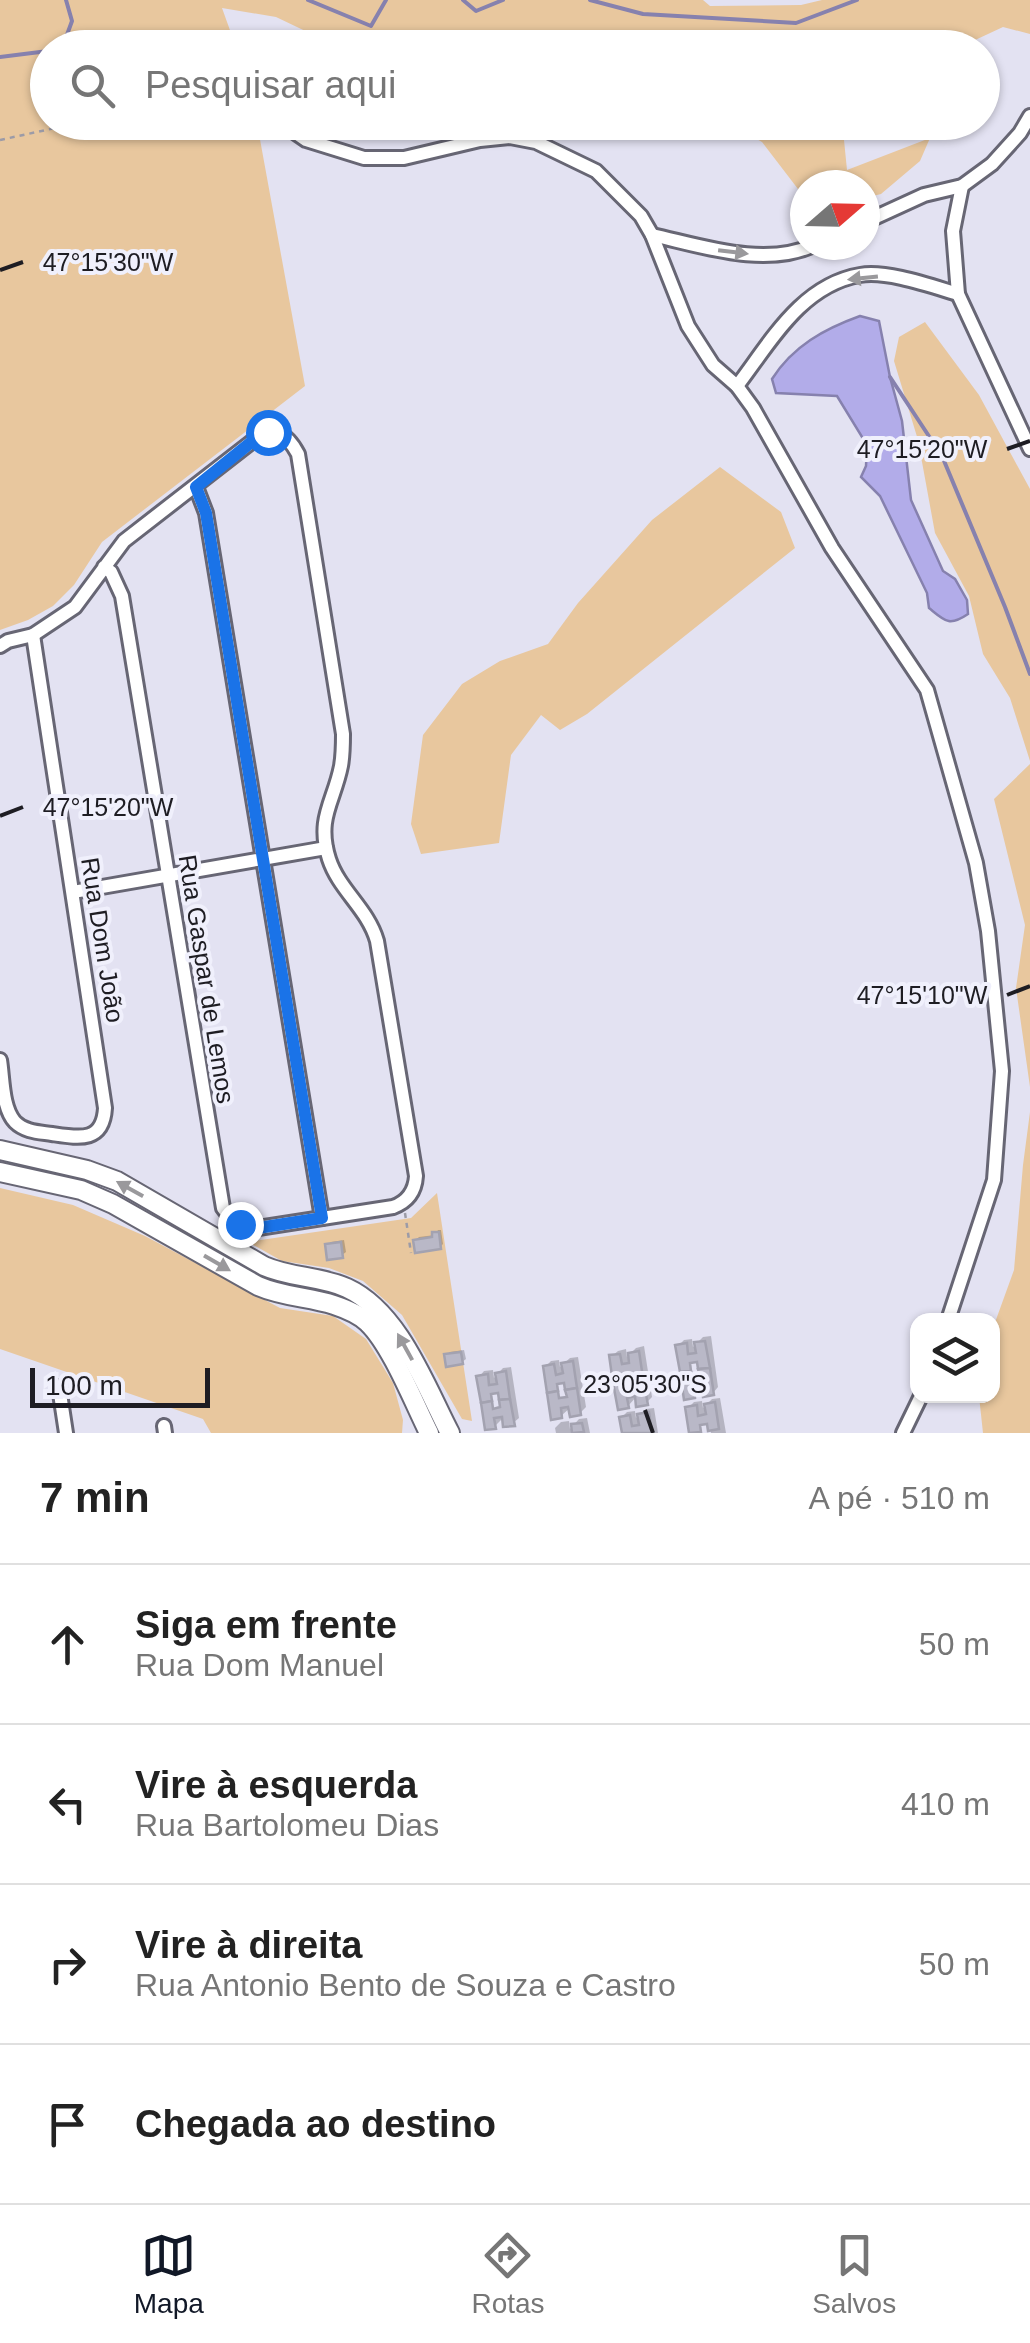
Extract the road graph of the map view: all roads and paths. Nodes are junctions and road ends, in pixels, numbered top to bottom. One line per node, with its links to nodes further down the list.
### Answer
1 (1029, 123): 7 (street)
2 (30, 133): 3 (path)
3 (0, 140)
4 (306, 140): 5 (street)
5 (480, 140)
6 (523, 140): 9 (street)
7 (962, 186): 8 (street); 11 (street)
8 (880, 215)
9 (652, 235): 10 (street, one-way to 10); 12 (street)
10 (790, 252)
11 (958, 294): 12 (street, one-way to 12); 13 (street)
12 (738, 386): 28 (street)
13 (1030, 449)
14 (196, 487): 15 (street); 18 (street); 19 (street)
15 (104, 566): 16 (street); 20 (street, Rua Gaspar de Lemos)
16 (33, 635): 17 (street); 21 (street, Rua Dom João)
17 (0, 646)
18 (326, 848): 19 (street); 25 (street)
19 (263, 861): 20 (street); 26 (street)
20 (168, 878): 21 (street); 26 (street, Rua Gaspar de Lemos)
21 (73, 892): 22 (street, Rua Dom João)
22 (0, 1060)
23 (0, 1150): 33 (main road, one-way to 23)
24 (0, 1172): 32 (main road, one-way to 32)
25 (406, 1200): 26 (street); 27 (path)
26 (322, 1218)
27 (411, 1253)
28 (950, 1313)
29 (59, 1387): 31 (street)
30 (919, 1403): 34 (street)
31 (66, 1433)
32 (429, 1433)
33 (450, 1433)
34 (904, 1433)

